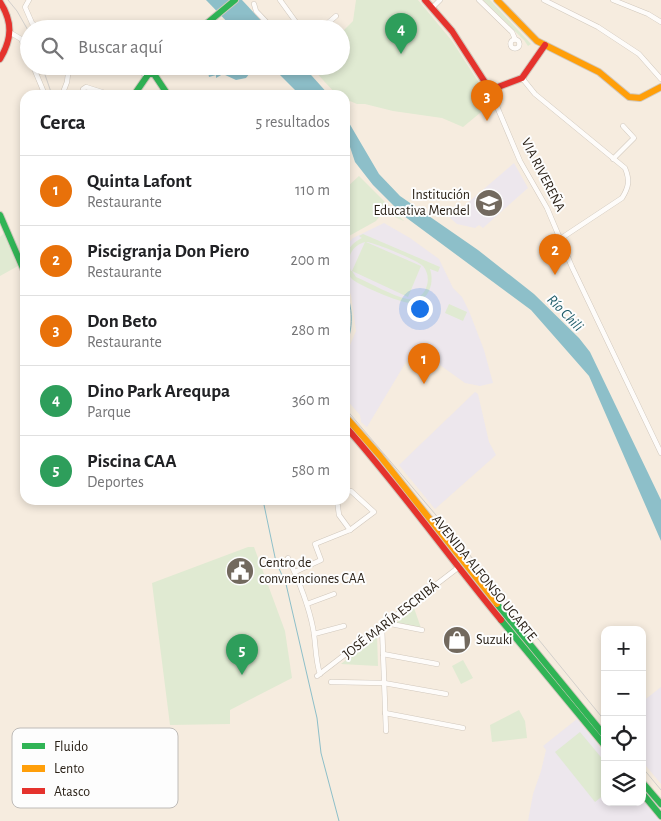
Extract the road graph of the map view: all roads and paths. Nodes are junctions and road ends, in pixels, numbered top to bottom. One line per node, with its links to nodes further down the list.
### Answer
1 (29, 0): 14 (street)
2 (236, 0): 15 (main road)
3 (280, 0): 17 (street)
4 (426, 0): 12 (main road, VIA RIVEREÑA)
5 (440, 0): 12 (street)
6 (479, 0): 22 (street)
7 (497, 0): 23 (main road)
8 (544, 0): 30 (street)
9 (613, 0): 19 (street)
10 (0, 2): 20 (main road)
11 (254, 4): 16 (street)
12 (433, 7): 38 (main road, VIA RIVEREÑA)
13 (336, 16): 18 (street)
14 (30, 20)
15 (210, 20)
16 (264, 20)
17 (294, 20)
18 (331, 20)
19 (661, 22)
20 (11, 33): 21 (street); 24 (main road)
21 (20, 38)
22 (515, 39)
23 (545, 45): 29 (main road); 31 (main road)
24 (0, 59)
25 (37, 75): 32 (street)
26 (68, 75): 33 (street)
27 (147, 75): 36 (main road)
28 (155, 75): 37 (main road)
29 (522, 78): 38 (main road); 40 (street)
30 (661, 79)
31 (661, 88)
32 (43, 90)
33 (64, 90)
34 (84, 90): 35 (street)
35 (96, 90)
36 (137, 90)
37 (165, 90)
38 (490, 90): 42 (street, VIA RIVEREÑA)
39 (623, 126): 40 (street)
40 (613, 159): 42 (street)
41 (0, 215): 43 (main road)
42 (560, 239): 46 (street, VIA RIVEREÑA)
43 (20, 261)
44 (350, 422): 51 (main road, AVENIDA ALFONSO UGARTE)
45 (350, 431): 51 (main road, AVENIDA ALFONSO UGARTE)
46 (661, 453)
47 (350, 491): 49 (street)
48 (338, 505): 49 (street)
49 (350, 530): 52 (street)
50 (288, 558): 52 (street)
51 (461, 565): 55 (street, JOSÉ MARÍA ESCRIBÁ); 68 (main road, AVENIDA ALFONSO UGARTE); 69 (main road, AVENIDA ALFONSO UGARTE)
52 (295, 572): 54 (street)
53 (334, 594): 54 (street)
54 (307, 604): 59 (street)
55 (386, 623): 57 (street, JOSÉ MARÍA ESCRIBÁ); 58 (street)
56 (344, 626): 59 (street)
57 (382, 626): 59 (street, JOSÉ MARÍA ESCRIBÁ); 60 (street)
58 (422, 630)
59 (314, 634)
60 (383, 654): 61 (street); 63 (street)
61 (437, 664)
62 (331, 682): 63 (street)
63 (384, 683): 64 (street); 65 (street)
64 (446, 694)
65 (385, 713): 66 (street); 67 (street)
66 (463, 728)
67 (386, 731)
68 (601, 731)
69 (601, 741)
70 (646, 787): 72 (main road)
71 (646, 798): 73 (main road)
72 (661, 804)
73 (661, 816)

